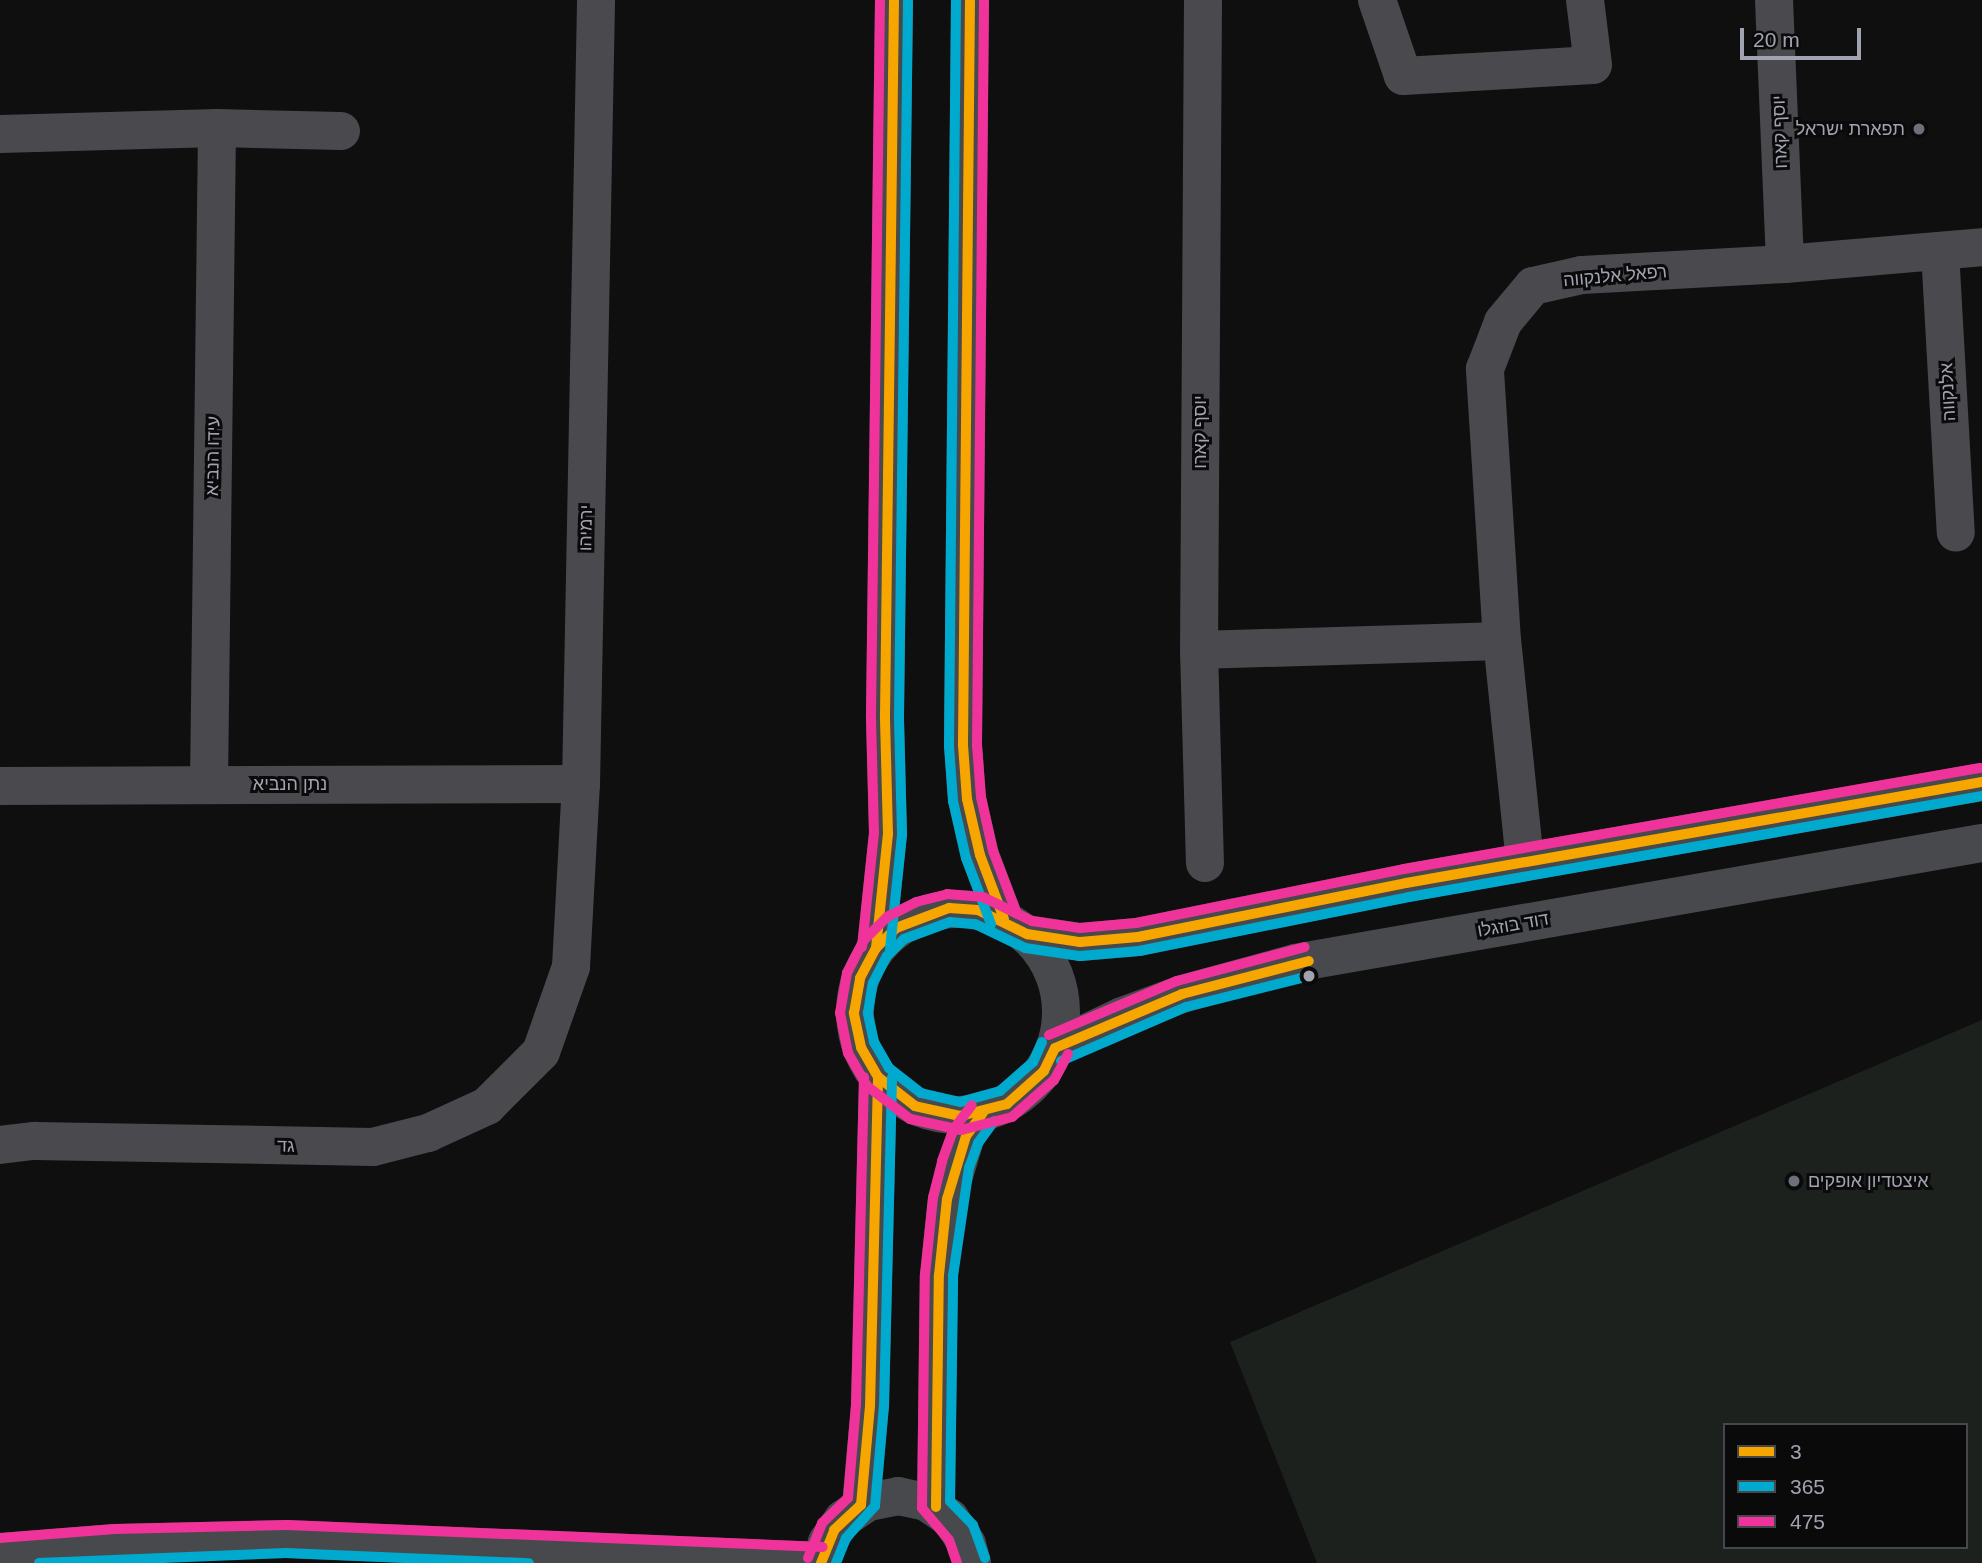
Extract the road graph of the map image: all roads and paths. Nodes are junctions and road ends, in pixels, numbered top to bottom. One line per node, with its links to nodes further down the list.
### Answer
1 (596, 0): 18 (street, ירמיהו)
2 (894, 0): 25 (main road)
3 (970, 0): 24 (main road)
4 (1203, 0): 16 (street, יוסף קארו)
5 (1377, 0): 6 (street)
6 (1585, 0)
7 (1774, 0): 13 (street, יוסף קארו)
8 (217, 128): 9 (street); 10 (street); 19 (street, עידו הנביא)
9 (341, 131)
10 (0, 134)
11 (1982, 247): 12 (street, רפאל אלנקווה)
12 (1940, 251): 13 (street, רפאל אלנקווה); 14 (street, אלנקווה)
13 (1785, 264): 15 (street, רפאל אלנקווה)
14 (1956, 533)
15 (1502, 641): 16 (street); 22 (street, רפאל אלנקווה)
16 (1199, 650): 23 (street, יוסף קארו)
17 (1982, 782): 22 (main road)
18 (581, 784): 19 (street, נתן הנביא); 27 (street, ירמיהו)
19 (209, 785): 20 (street, נתן הנביא)
20 (0, 786)
21 (1982, 843): 26 (main road, דוד בוזגלו)
22 (1525, 862): 24 (main road)
23 (1205, 863)
24 (1016, 926): 25 (main road); 26 (main road)
25 (876, 948): 28 (main road)
26 (1055, 1048): 29 (main road)
27 (541, 1052): 30 (street, גד)
28 (878, 1077): 29 (main road); 31 (main road)
29 (984, 1112): 32 (main road)
30 (0, 1145)
31 (862, 1505): 32 (main road); 34 (main road)
32 (936, 1507): 35 (main road)
33 (0, 1552): 34 (main road)
34 (822, 1562)
35 (972, 1563)

